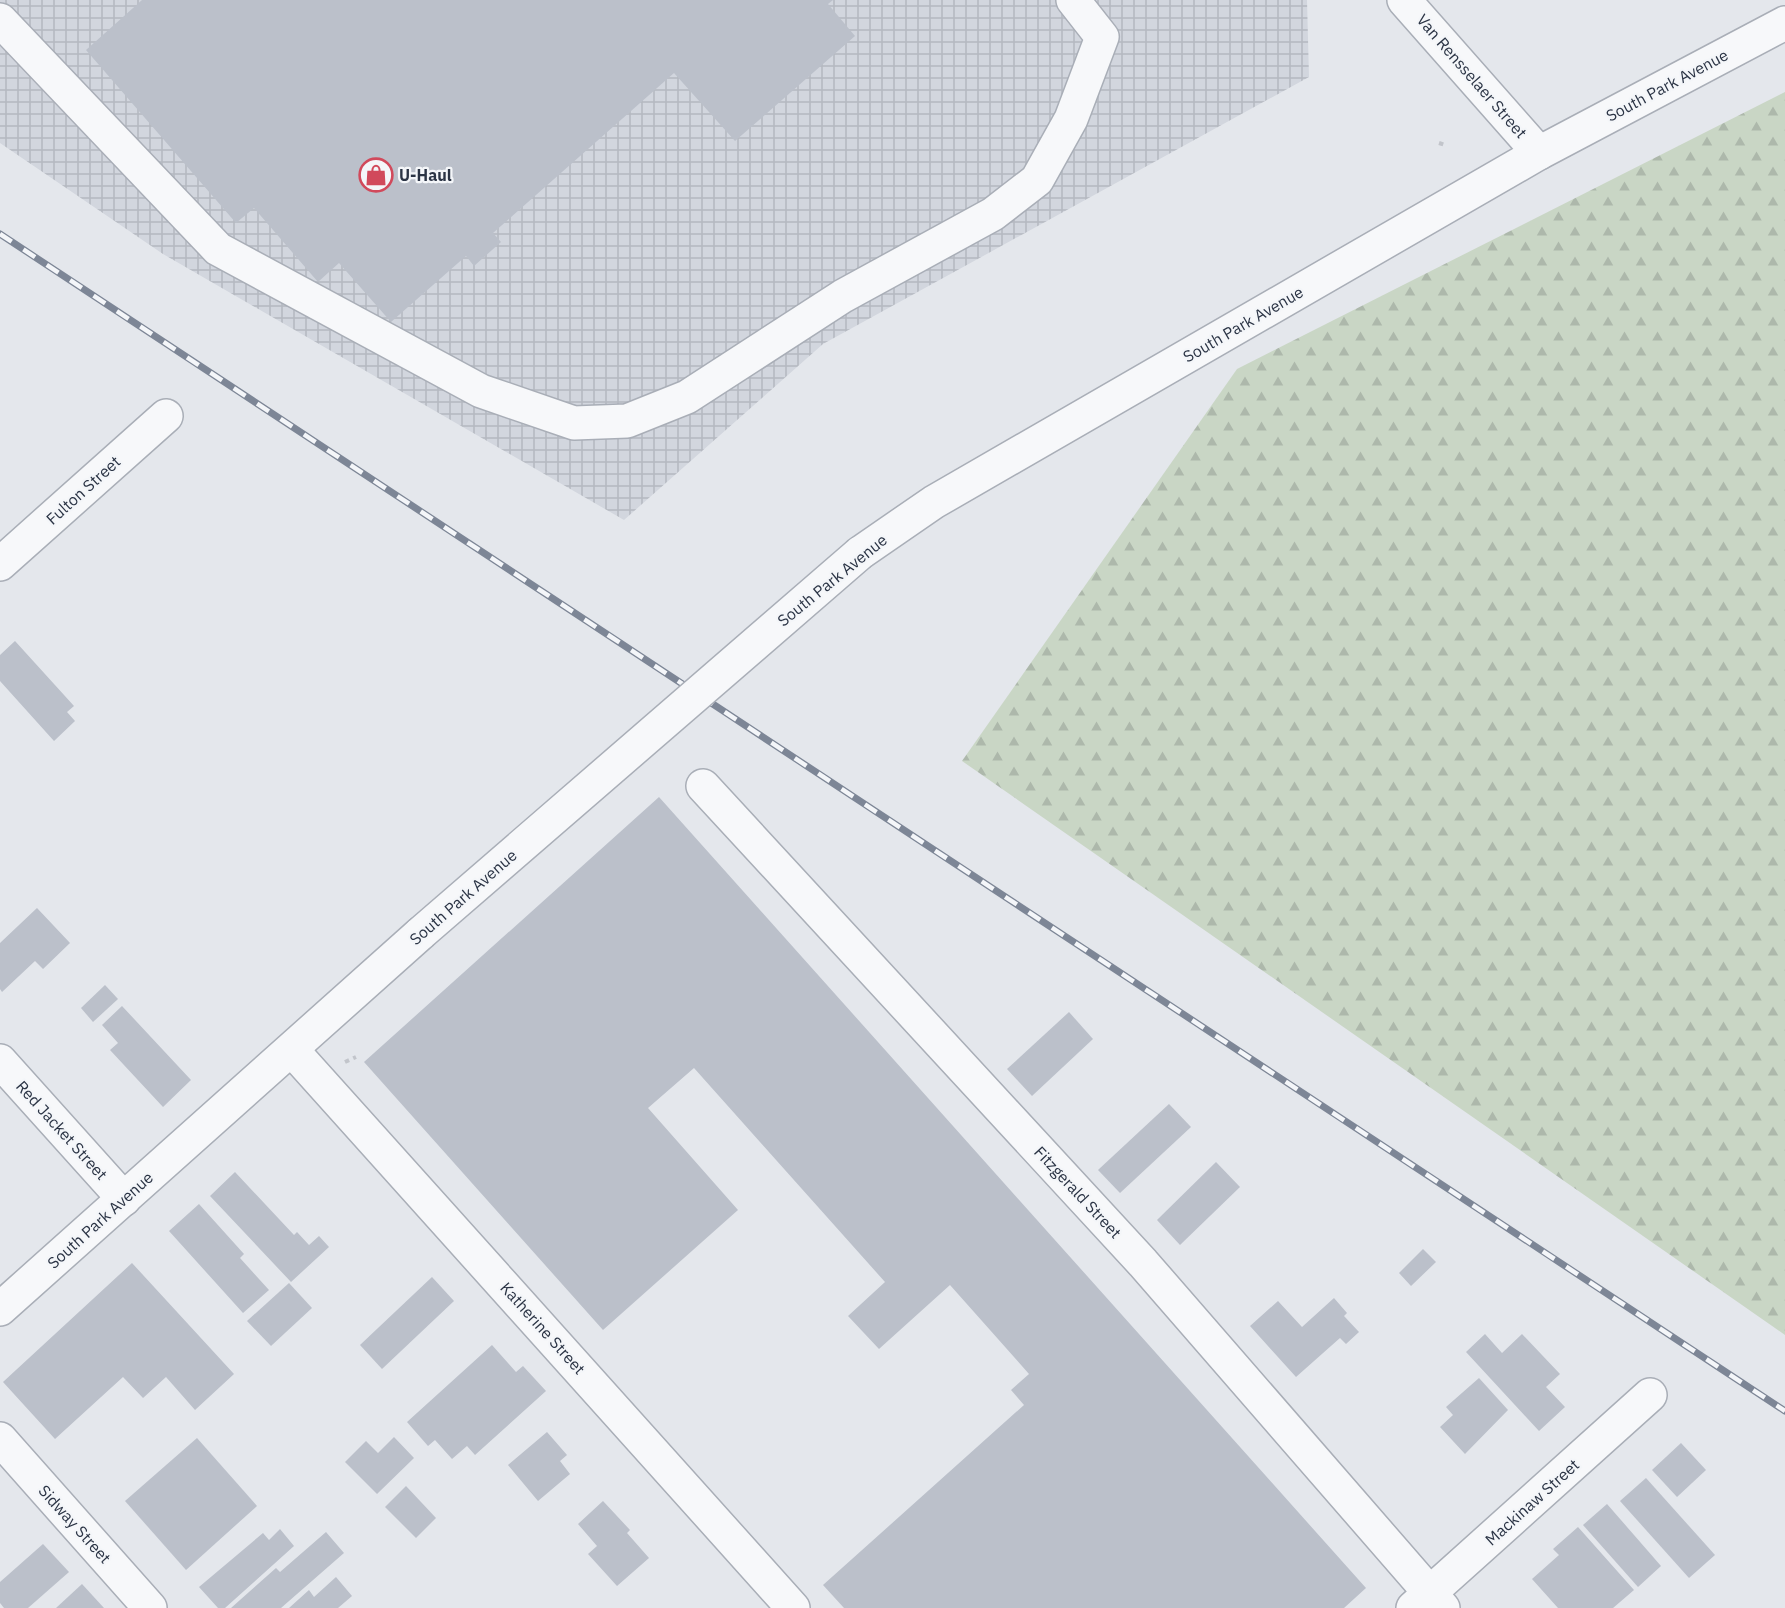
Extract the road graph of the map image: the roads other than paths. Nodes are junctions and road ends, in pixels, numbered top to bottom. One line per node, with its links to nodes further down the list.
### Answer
1 (1073, 0): 3 (street)
2 (1404, 0): 5 (street, Van Rensselaer Street)
3 (0, 20)
4 (1785, 23): 5 (street, South Park Avenue)
5 (1539, 153): 9 (street, South Park Avenue, bridge)
6 (166, 416): 7 (street, Fulton Street)
7 (0, 564)
8 (703, 786): 15 (street, Fitzgerald Street)
9 (292, 1050): 11 (street, South Park Avenue); 17 (street, Katherine Street)
10 (0, 1061): 11 (street, Red Jacket Street)
11 (124, 1199): 12 (street, South Park Avenue)
12 (0, 1309)
13 (1650, 1395): 15 (street, Mackinaw Street)
14 (0, 1439): 16 (street, Sidway Street)
15 (1429, 1603)
16 (150, 1608)
17 (793, 1608)

